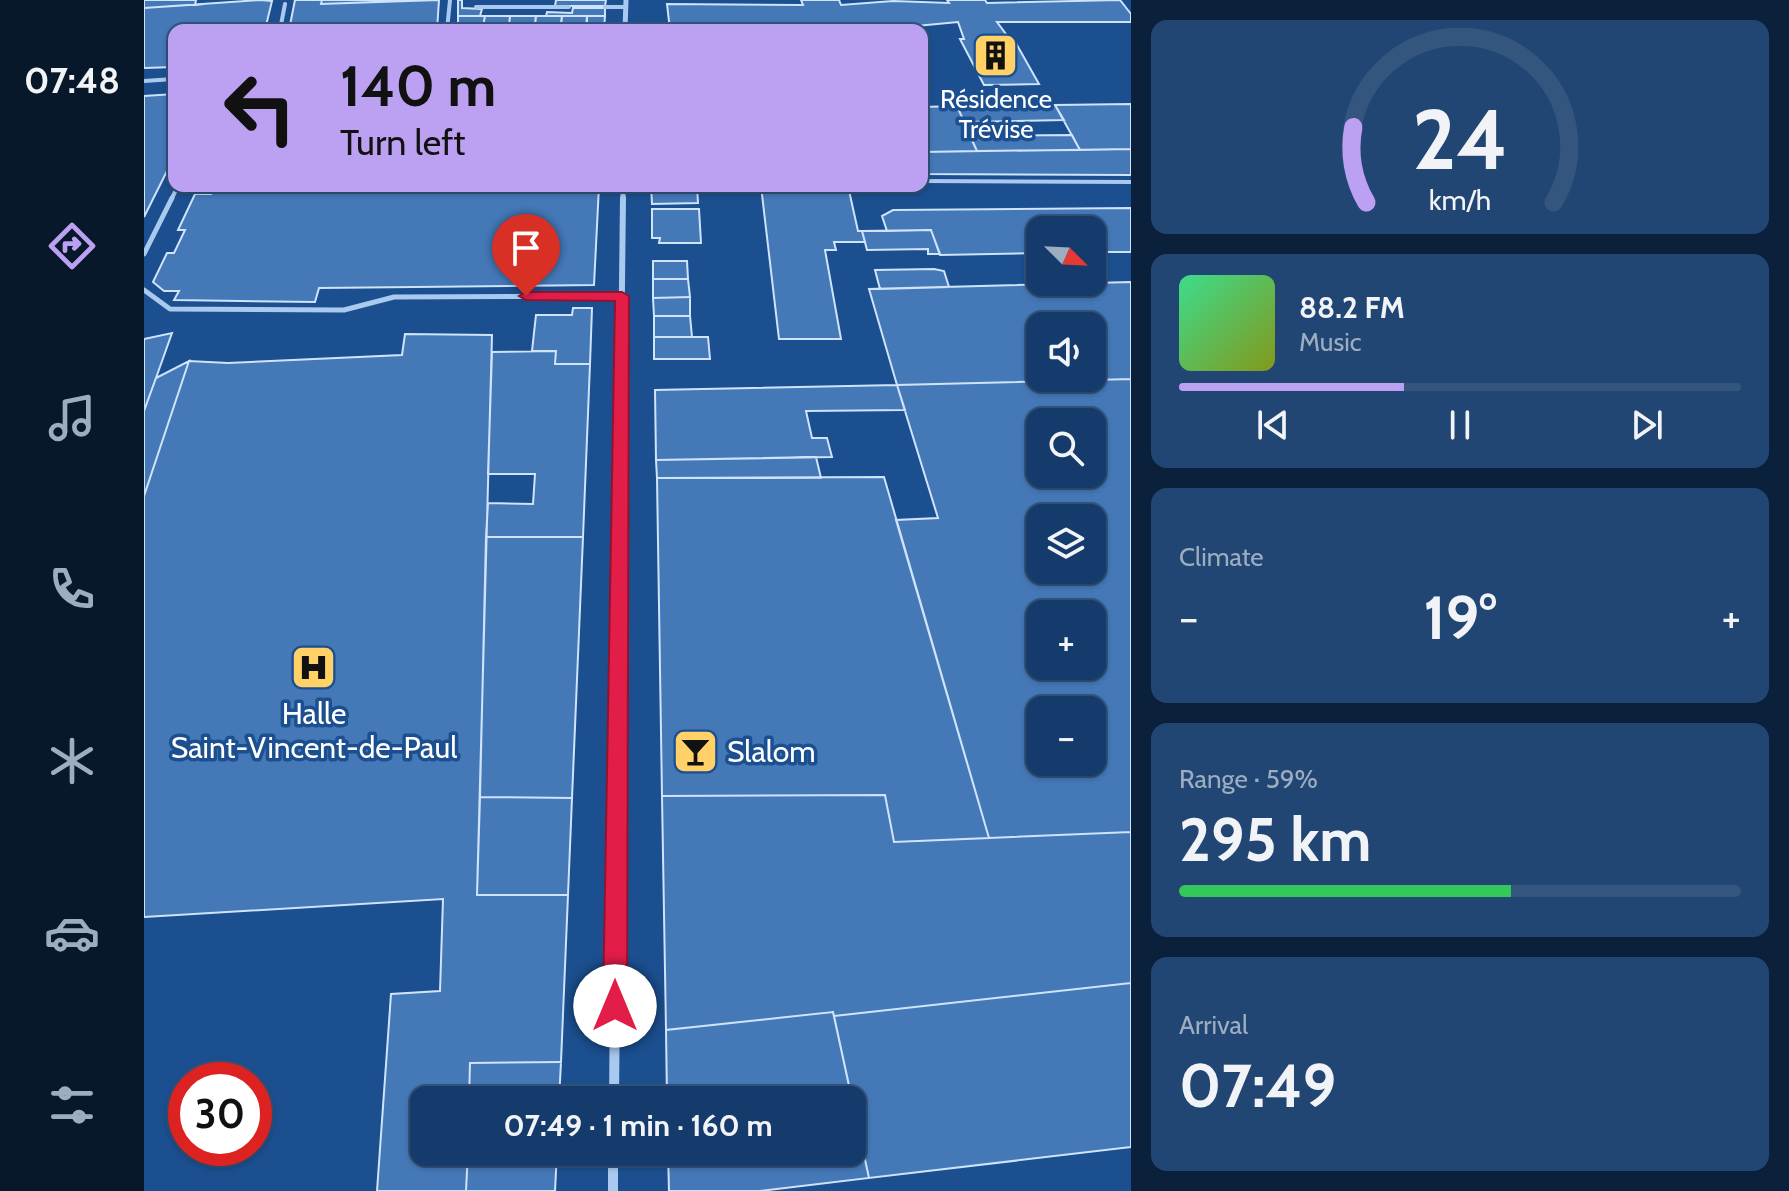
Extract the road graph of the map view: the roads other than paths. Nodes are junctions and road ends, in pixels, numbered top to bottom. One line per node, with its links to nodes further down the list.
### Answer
1 (450, 0): 9 (lane)
2 (626, 0): 7 (street)
3 (285, 4): 8 (lane)
4 (476, 7): 5 (lane)
5 (569, 7)
6 (605, 7): 7 (lane)
7 (626, 7): 10 (street)
8 (281, 24)
9 (448, 24)
10 (625, 24)
11 (168, 79): 12 (lane)
12 (144, 81)
13 (928, 181): 14 (lane)
14 (1131, 182)
15 (175, 192): 17 (lane)
16 (623, 192): 19 (street)
17 (144, 254)
18 (144, 290): 19 (lane)
19 (622, 296): 20 (street)
20 (614, 1086)
21 (613, 1166): 22 (street)
22 (613, 1191)

